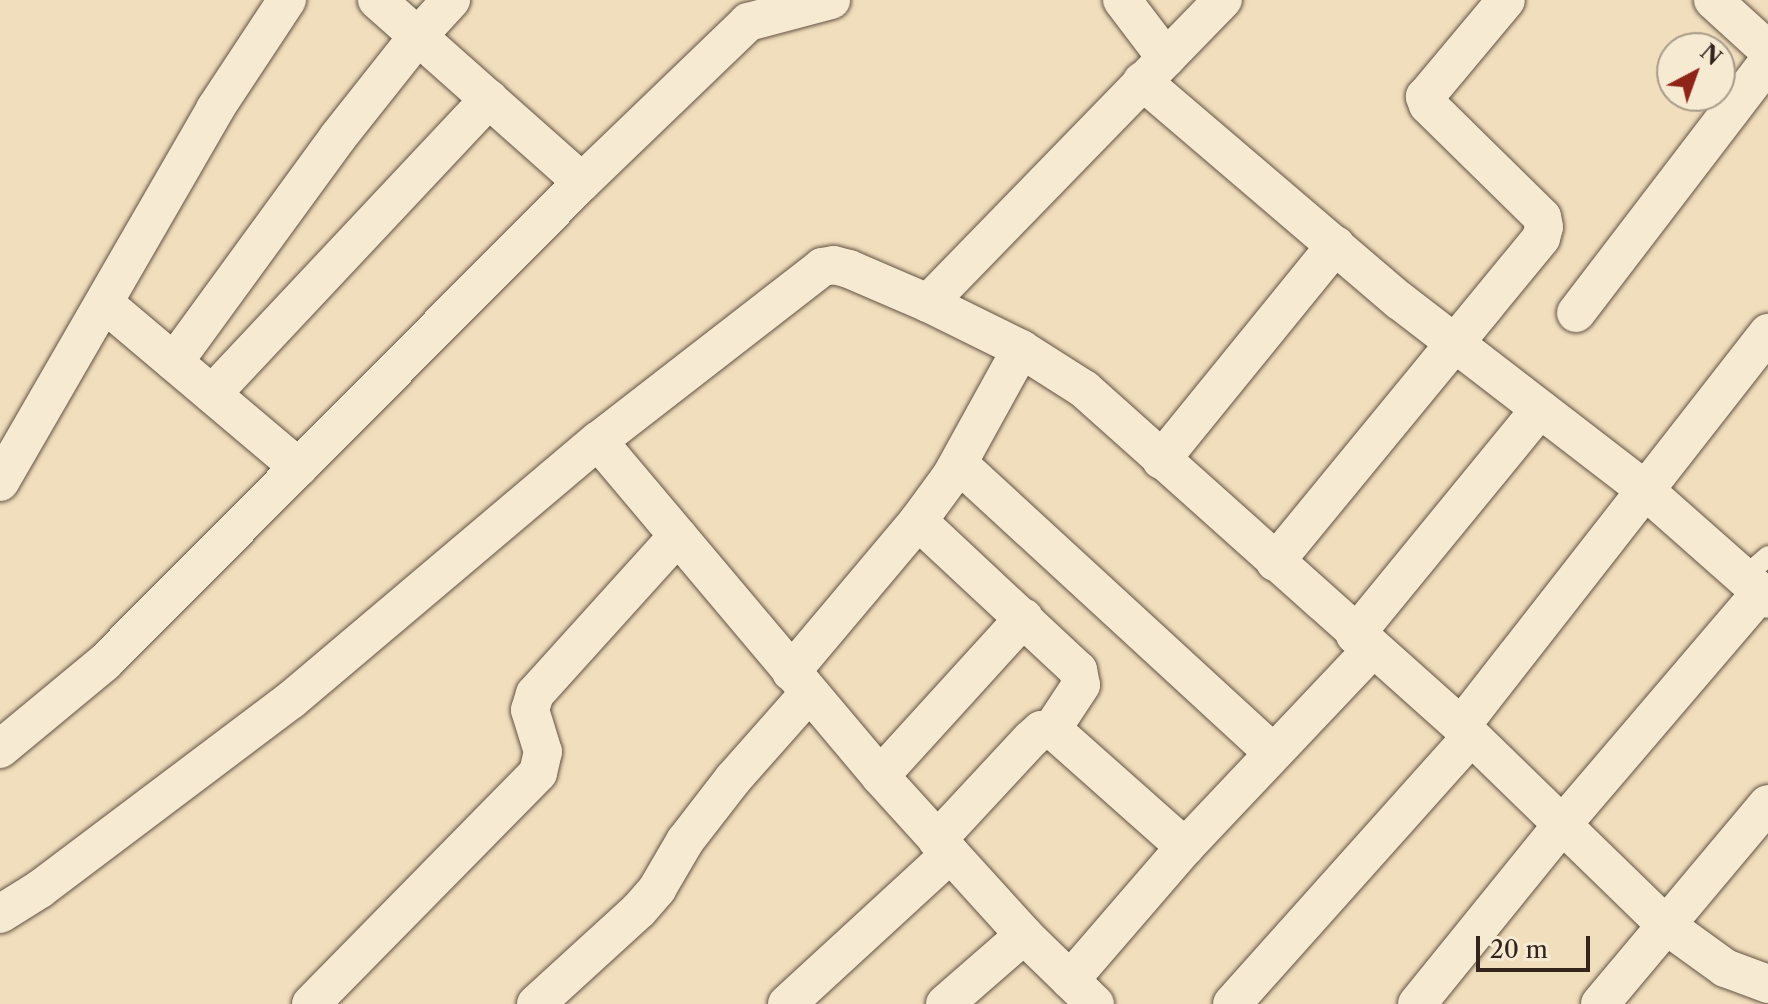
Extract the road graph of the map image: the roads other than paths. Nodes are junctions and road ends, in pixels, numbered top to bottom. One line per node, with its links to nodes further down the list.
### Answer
1 (287, 0): 17 (street)
2 (377, 0): 10 (street)
3 (451, 0): 10 (street)
4 (831, 0): 9 (street)
5 (1122, 0): 13 (street)
6 (1223, 0): 13 (street)
7 (1506, 0): 21 (street)
8 (1713, 0): 11 (street)
9 (740, 11): 15 (street)
10 (418, 36): 14 (street); 23 (street)
11 (1768, 50)
12 (1768, 62): 19 (street)
13 (1154, 70): 16 (street); 18 (street)
14 (489, 99): 15 (street); 24 (street)
15 (582, 182): 29 (street)
16 (1336, 245): 21 (street); 27 (street)
17 (104, 303): 23 (street); 30 (street)
18 (928, 303): 22 (street); 26 (street)
19 (1576, 313)
20 (1768, 333): 31 (street)
21 (1455, 343): 25 (street); 34 (street)
22 (1021, 349): 27 (street); 28 (street)
23 (174, 362): 24 (street)
24 (212, 394): 29 (street)
25 (1540, 409): 31 (street); 37 (street)
26 (598, 441): 33 (street); 48 (street)
27 (1161, 460): 34 (street)
28 (959, 464): 32 (street); 42 (street)
29 (299, 468): 41 (street)
30 (0, 482)
31 (1645, 490): 35 (street); 40 (street)
32 (918, 521): 36 (street); 38 (street)
33 (678, 536): 38 (street); 53 (street)
34 (1275, 562): 37 (street)
35 (1760, 581): 45 (street)
36 (1024, 618): 39 (street); 43 (street)
37 (1363, 642): 40 (street); 42 (street)
38 (800, 682): 43 (street); 54 (street)
39 (1052, 729): 46 (street); 47 (street)
40 (1466, 732): 45 (street); 57 (street)
41 (0, 749)
42 (1272, 752): 47 (street)
43 (880, 776): 46 (street)
44 (1768, 804): 49 (street)
45 (1562, 825): 49 (street); 58 (street)
46 (943, 847): 50 (street); 55 (street)
47 (1185, 847): 52 (street)
48 (0, 914)
49 (1667, 926): 51 (street); 59 (street)
50 (1024, 935): 52 (street); 56 (street)
51 (1768, 984)
52 (1083, 992)
53 (311, 1004)
54 (536, 1004)
55 (787, 1004)
56 (945, 1004)
57 (1232, 1004)
58 (1417, 1004)
59 (1600, 1004)

